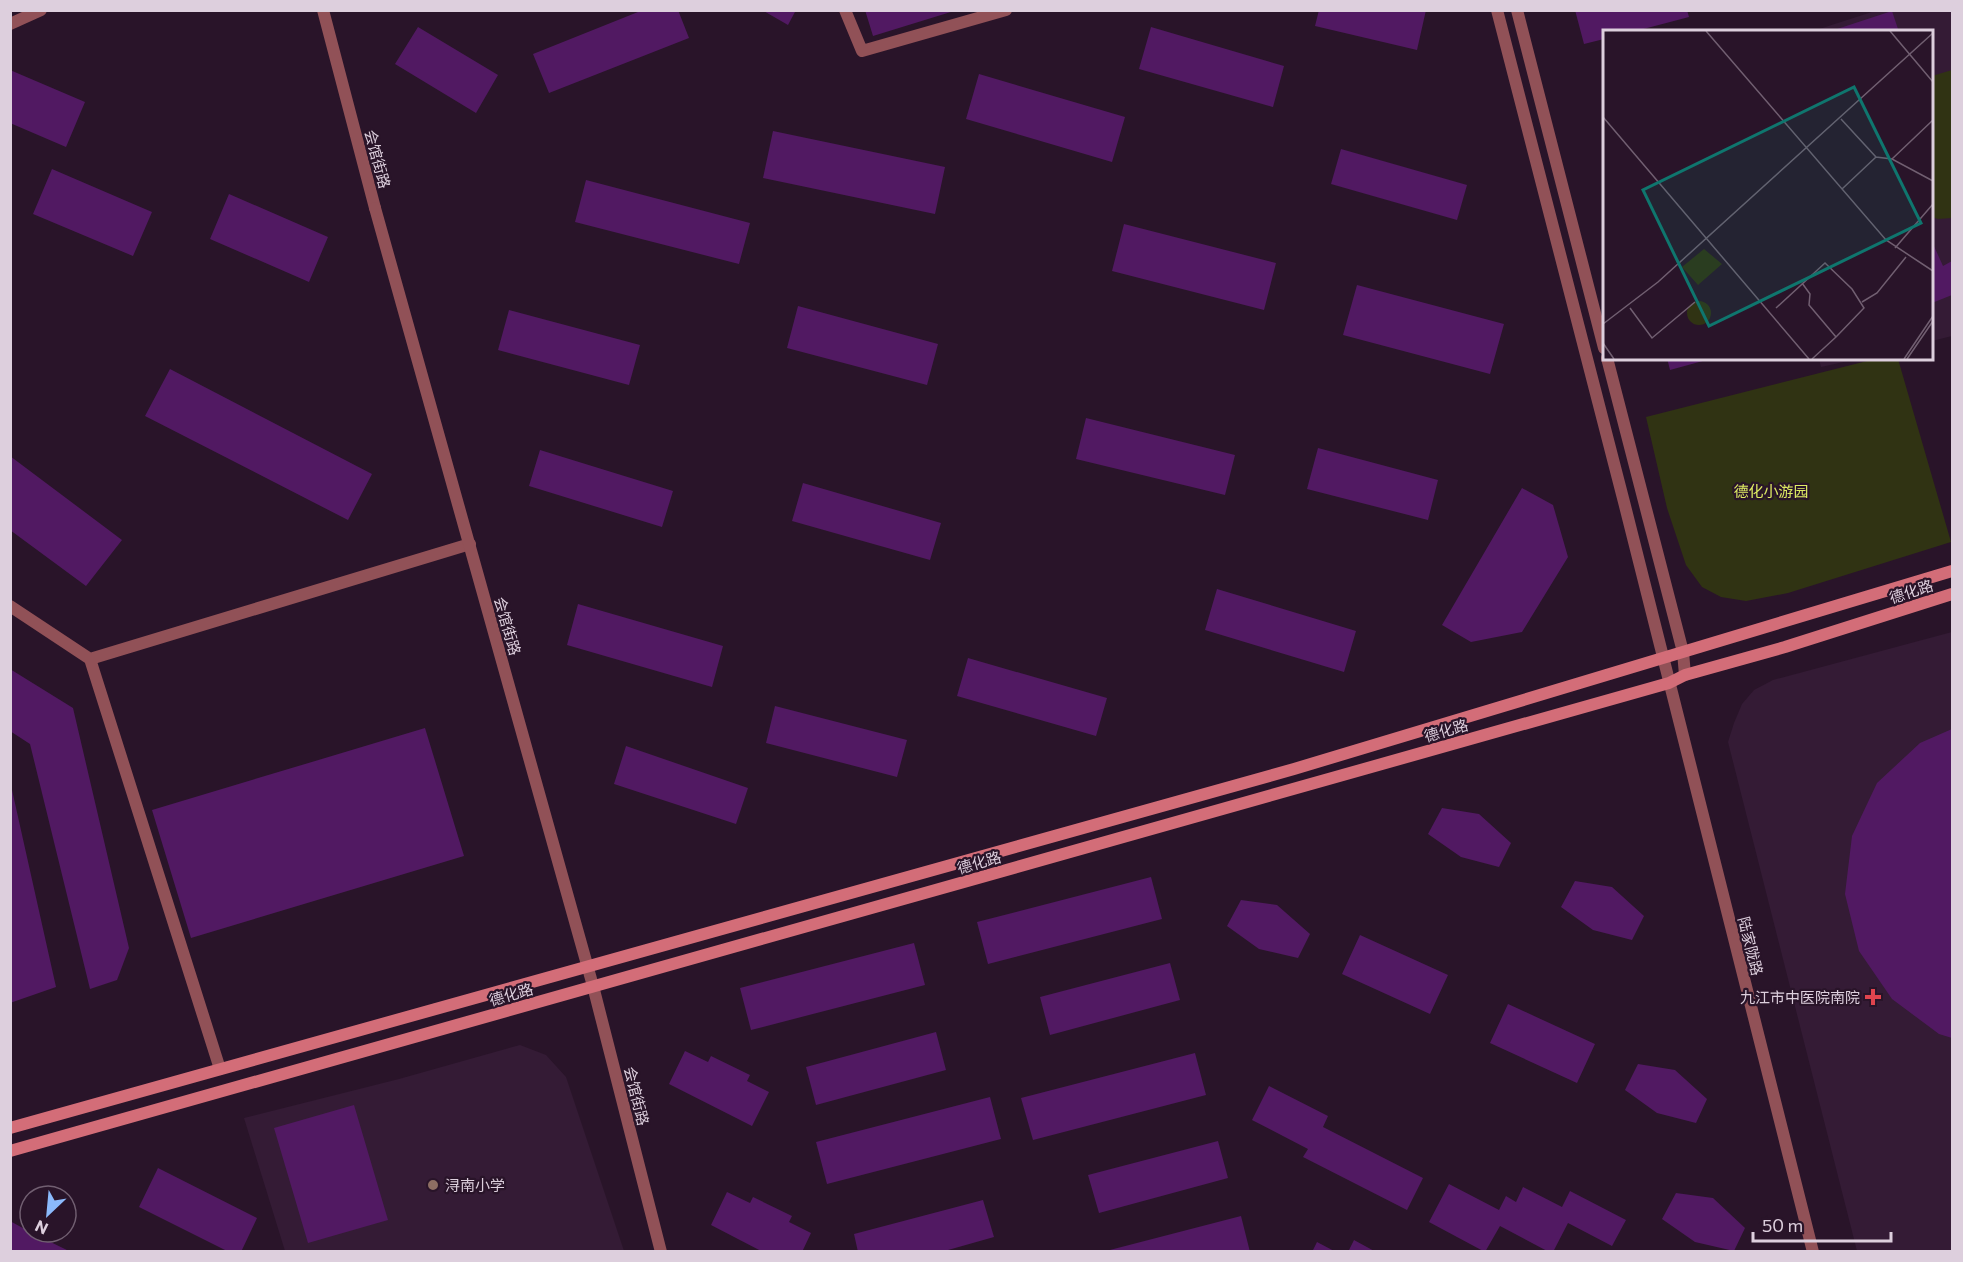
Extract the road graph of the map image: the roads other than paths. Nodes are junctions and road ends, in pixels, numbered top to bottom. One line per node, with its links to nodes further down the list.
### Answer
1 (40, 10): 7 (street)
2 (323, 10): 10 (street, 会馆街路)
3 (845, 10): 4 (street)
4 (1006, 10)
5 (1497, 10): 15 (street, 陆家陇路)
6 (1517, 10): 8 (street)
7 (10, 24)
8 (1603, 340)
9 (1608, 360): 14 (street)
10 (470, 544): 16 (street); 19 (street, 会馆街路)
11 (1953, 571): 14 (main road, 德化路)
12 (1953, 594): 17 (main road, 德化路)
13 (10, 606): 16 (street)
14 (1683, 652): 15 (main road, 德化路); 17 (street)
15 (1663, 658): 18 (street, 陆家陇路); 19 (main road, 德化路)
16 (90, 659): 21 (street)
17 (1685, 675): 18 (main road, 德化路)
18 (1669, 683): 20 (main road, 德化路); 25 (street, 陆家陇路)
19 (588, 966): 20 (street, 会馆街路); 21 (main road, 德化路)
20 (593, 986): 23 (main road, 德化路); 24 (street, 会馆街路)
21 (220, 1069): 22 (main road, 德化路)
22 (10, 1128)
23 (10, 1151)
24 (661, 1251)
25 (1813, 1251)

